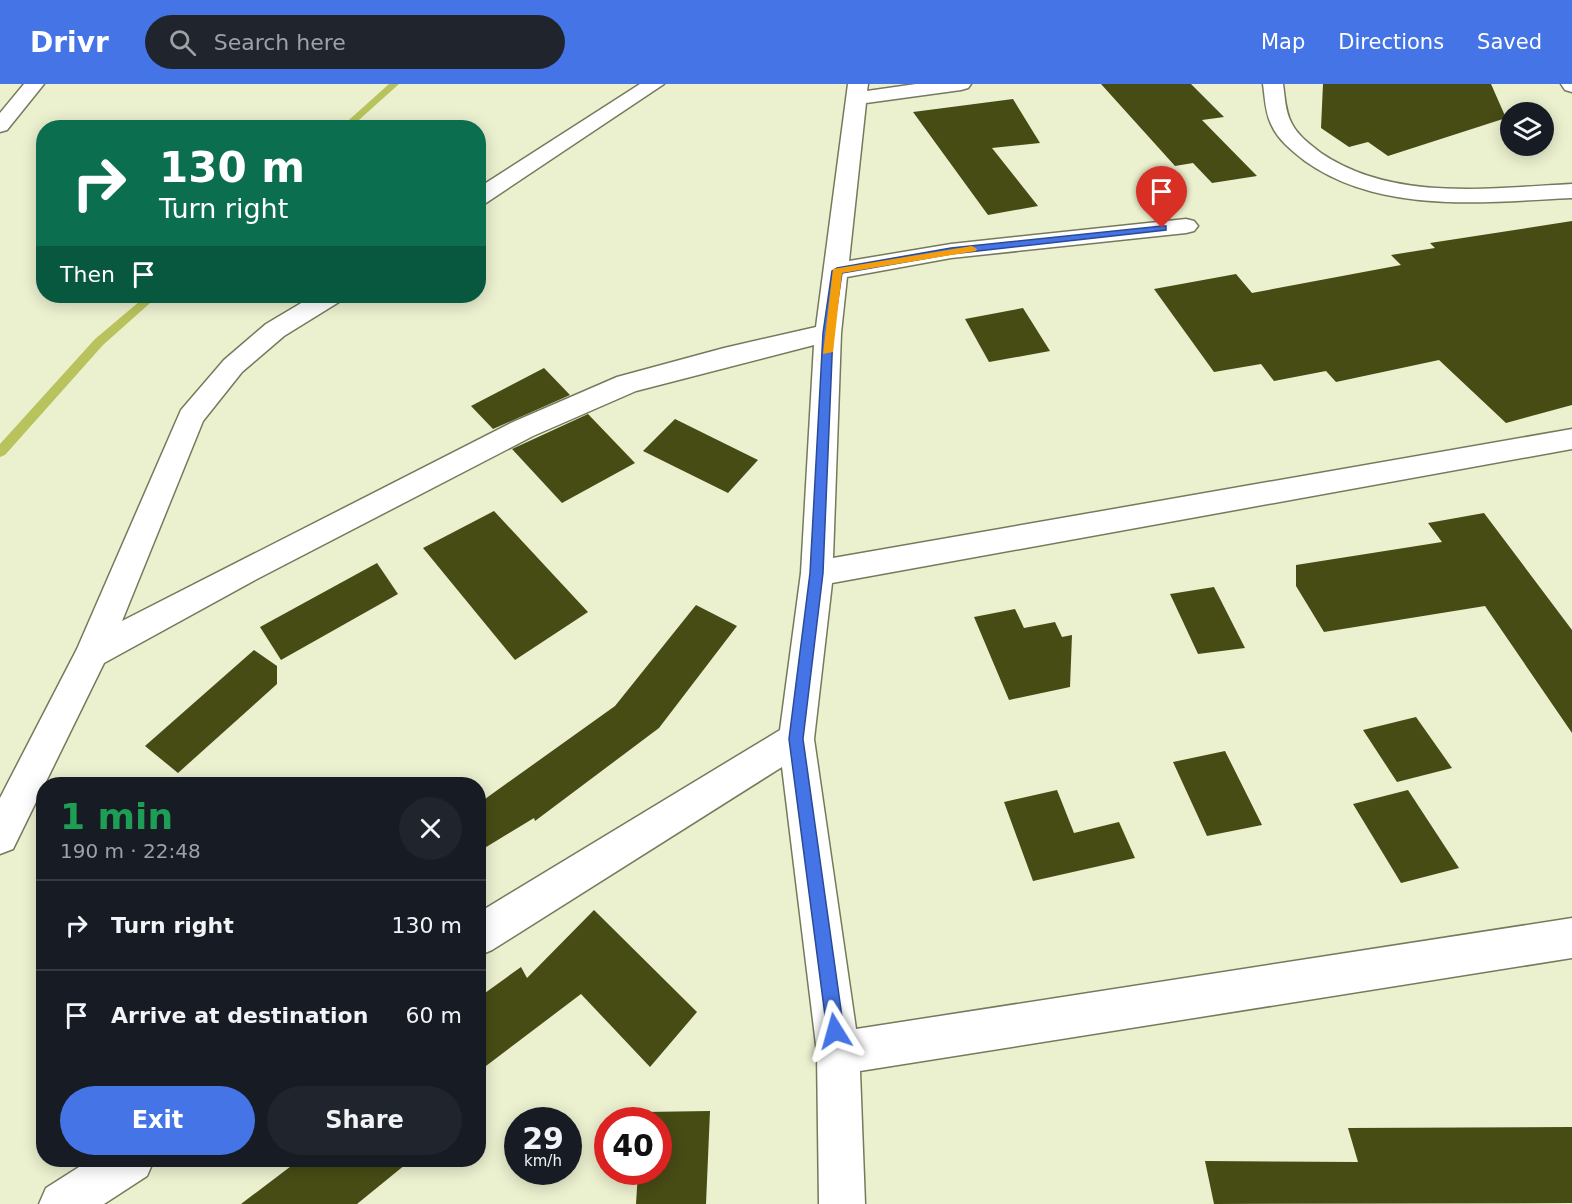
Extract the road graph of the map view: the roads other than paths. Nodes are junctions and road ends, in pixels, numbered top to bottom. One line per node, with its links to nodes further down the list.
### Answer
1 (34, 84): 6 (street)
2 (654, 84): 9 (street)
3 (962, 84): 5 (street)
4 (1273, 84): 8 (street)
5 (858, 91): 11 (street)
6 (10, 103): 7 (street)
7 (0, 126)
8 (1572, 191)
9 (486, 193)
10 (1186, 226): 11 (street)
11 (837, 271): 13 (street)
12 (319, 303): 16 (street)
13 (828, 333): 15 (street); 16 (street)
14 (1572, 439): 15 (street)
15 (817, 573): 17 (street)
16 (92, 653): 18 (street)
17 (796, 739): 19 (street); 21 (street)
18 (0, 836)
19 (486, 931)
20 (1572, 938): 21 (street)
21 (838, 1053): 24 (street)
22 (120, 1167): 23 (street)
23 (62, 1204)
24 (842, 1204)

